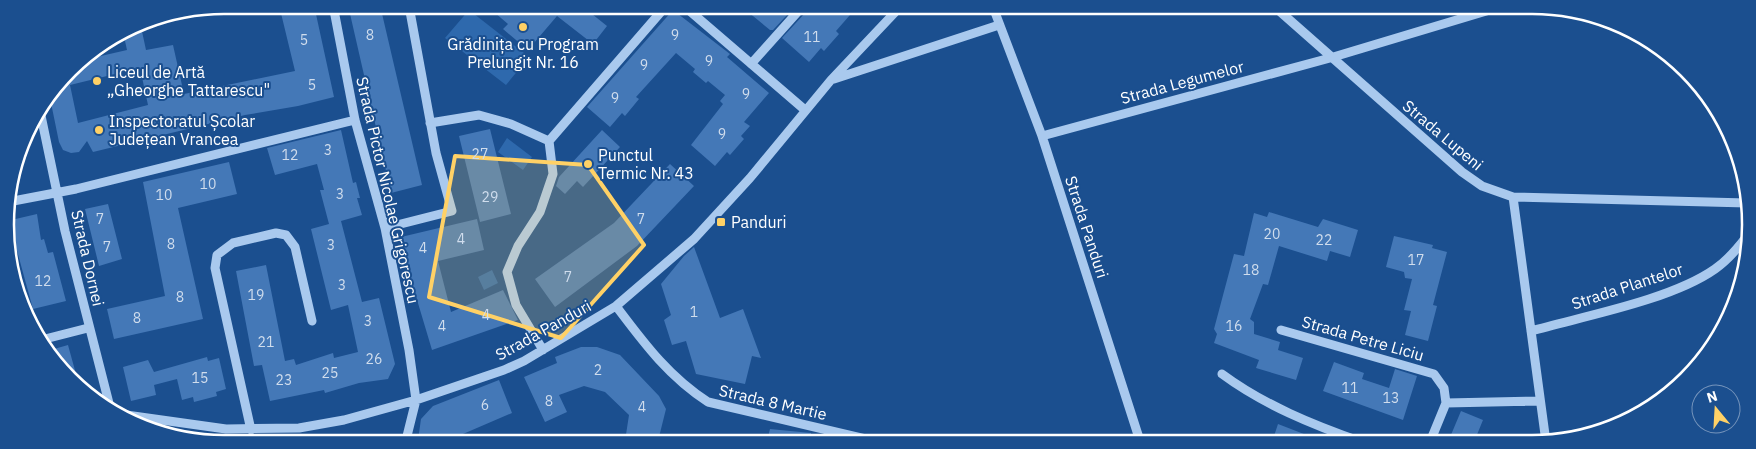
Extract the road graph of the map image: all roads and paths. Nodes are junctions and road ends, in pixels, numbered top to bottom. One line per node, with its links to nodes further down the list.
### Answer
1 (335, 14): 16 (street, Strada Pictor Nicolae Grigorescu)
2 (410, 14): 17 (street)
3 (659, 14): 19 (street)
4 (693, 14): 12 (street)
5 (796, 14): 12 (street)
6 (893, 14): 13 (street, Strada Panduri)
7 (995, 14): 10 (street, Strada Panduri)
8 (1282, 14): 11 (street, Strada Lupeni)
9 (1476, 14): 11 (street)
10 (999, 25): 13 (street); 18 (street, Strada Panduri)
11 (1330, 58): 18 (street, Strada Legumelor); 21 (street, Strada Lupeni)
12 (751, 64): 14 (street)
13 (831, 80): 14 (street, Strada Panduri)
14 (805, 110): 26 (street, Strada Panduri)
15 (42, 119): 20 (street, Strada Dornei)
16 (354, 120): 20 (street); 24 (street, Strada Pictor Nicolae Grigorescu)
17 (430, 123): 19 (street); 24 (street)
18 (1042, 136): 42 (street, Strada Panduri)
19 (549, 141): 32 (street)
20 (58, 193): 22 (street); 28 (street, Strada Dornei)
21 (1513, 197): 23 (street, Strada Lupeni); 30 (street)
22 (15, 201)
23 (1741, 203)
24 (385, 228): 34 (street, Strada Pictor Nicolae Grigorescu)
25 (1741, 243): 30 (street, Strada Plantelor)
26 (616, 306): 32 (street, Strada Panduri); 41 (street, Strada 8 Martie)
27 (312, 320): 39 (street)
28 (88, 328): 31 (street); 35 (street, Strada Dornei)
29 (1281, 330): 37 (street, Strada Petre Liciu)
30 (1531, 331): 36 (street)
31 (47, 338)
32 (543, 350): 34 (street, Strada Panduri)
33 (1222, 374): 43 (street)
34 (416, 400): 39 (street, Strada Panduri); 40 (street, Strada Pictor Nicolae Grigorescu)
35 (109, 401)
36 (1540, 401): 37 (street); 45 (street)
37 (1446, 403): 44 (street)
38 (138, 417): 39 (street, Strada Panduri)
39 (250, 430)
40 (407, 435)
41 (848, 435)
42 (1138, 435)
43 (1334, 435)
44 (1433, 435)
45 (1545, 435)

